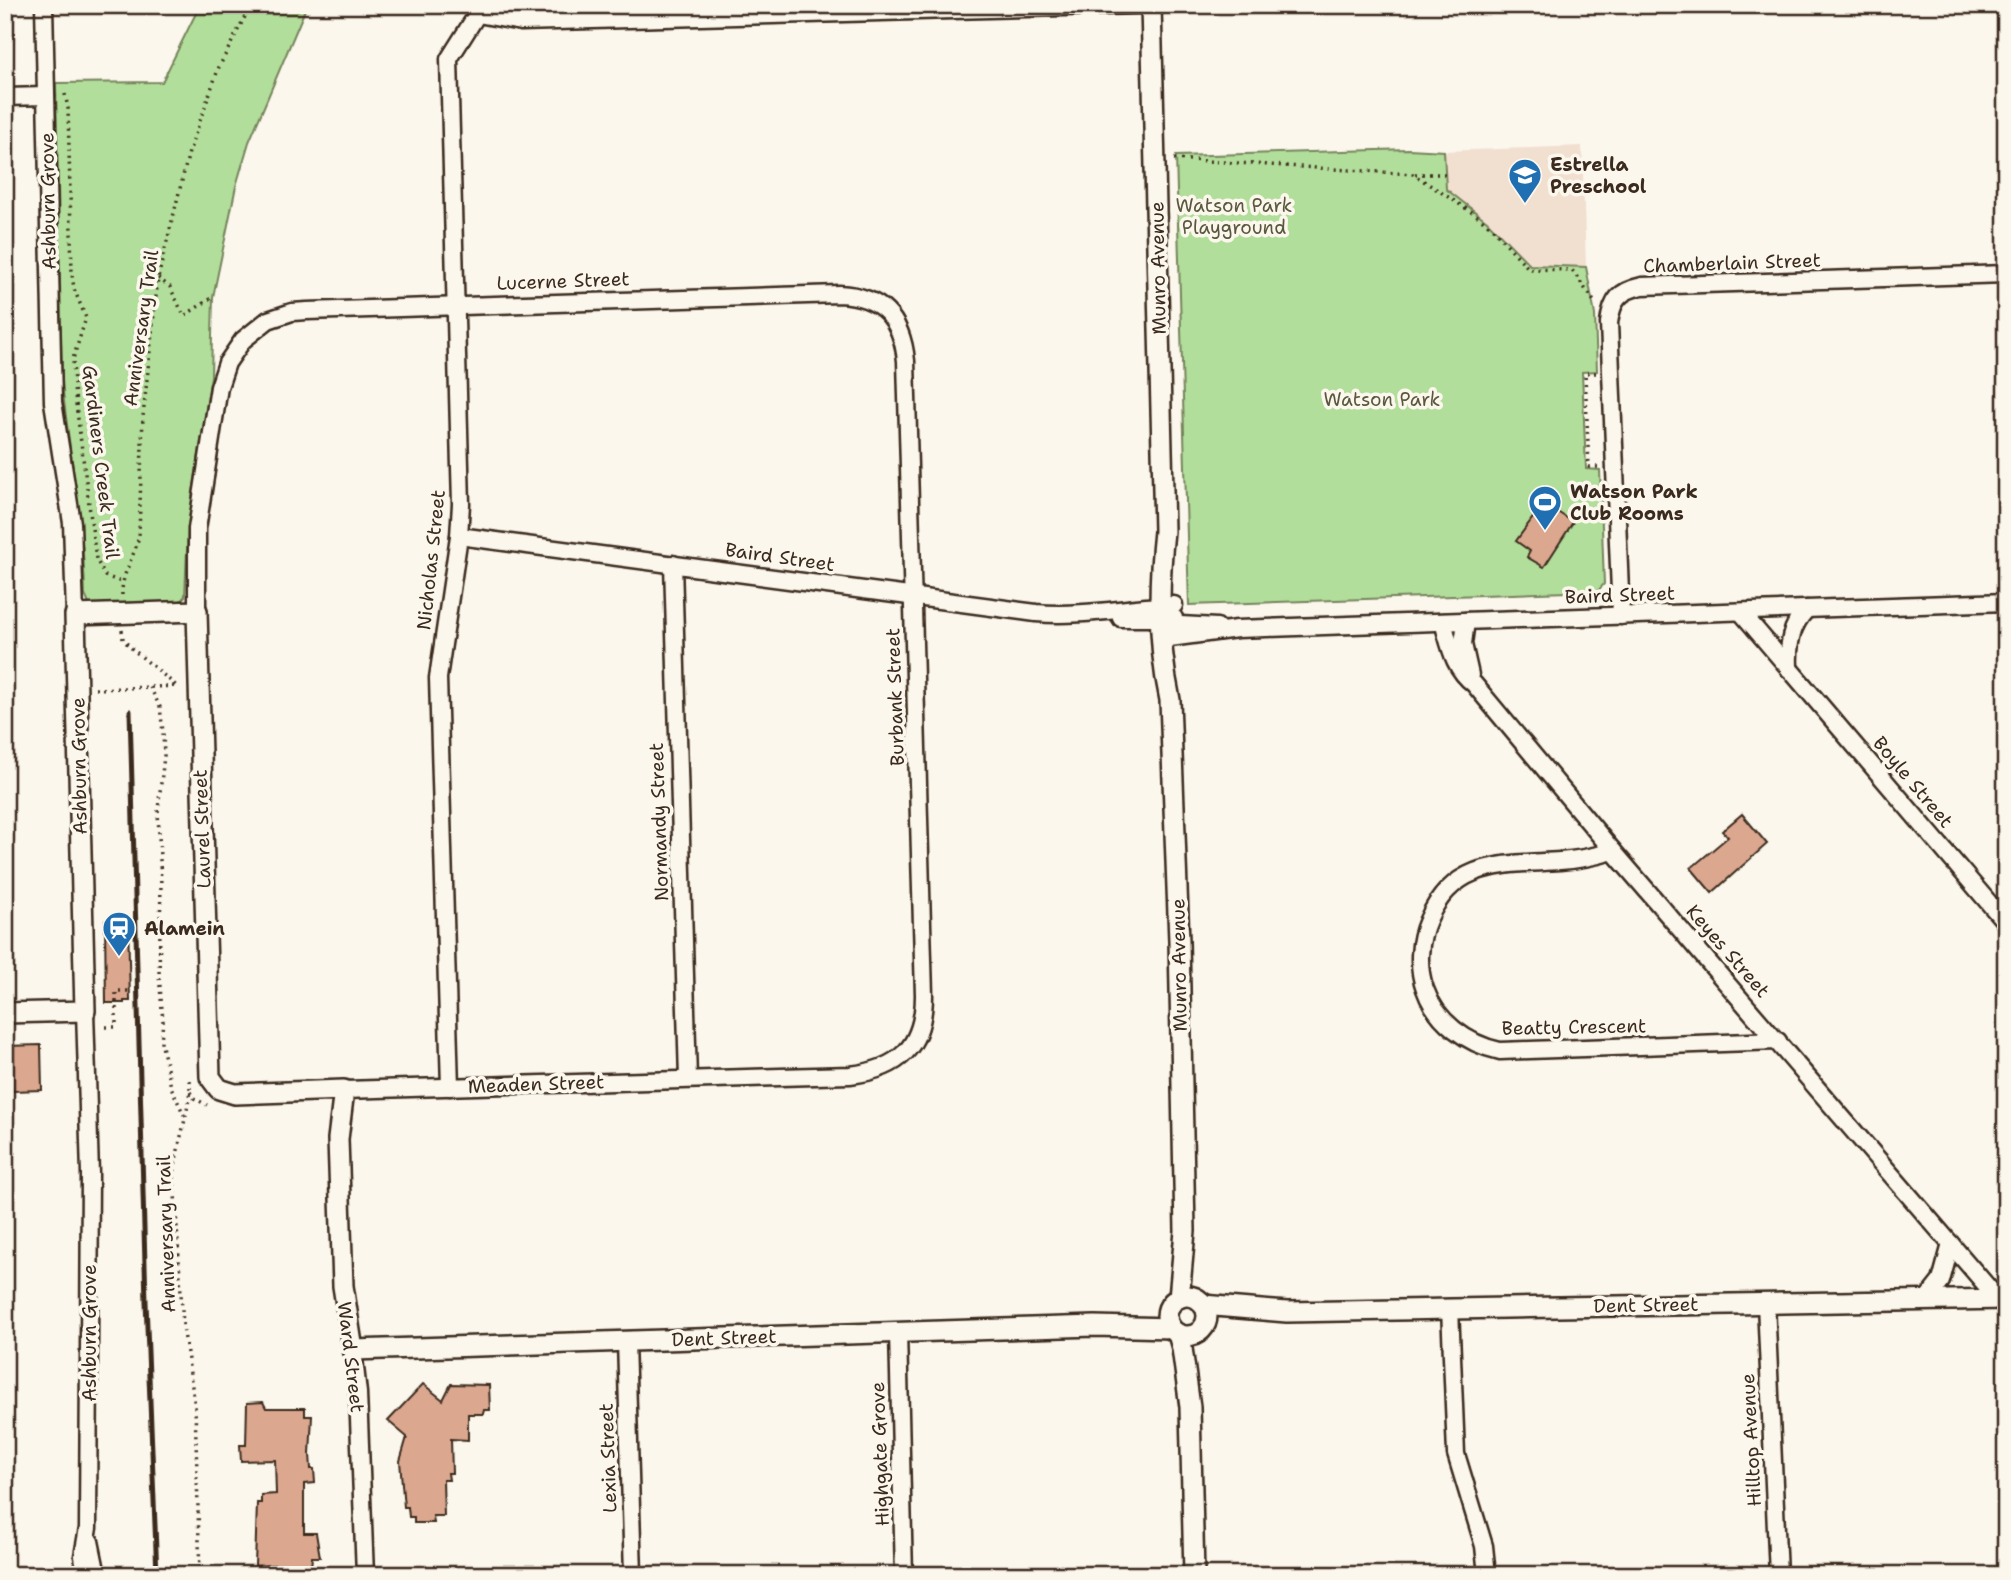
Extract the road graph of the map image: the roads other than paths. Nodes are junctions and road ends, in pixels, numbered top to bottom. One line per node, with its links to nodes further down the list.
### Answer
1 (44, 5): 6 (street, Ashburn Grove)
2 (1139, 5): 5 (street)
3 (1151, 5): 22 (street, Munro Avenue)
4 (481, 9): 5 (street); 10 (street, Nicholas Street)
5 (869, 9)
6 (46, 96): 7 (street); 20 (street, Ashburn Grove)
7 (5, 97)
8 (2006, 274): 18 (street, Chamberlain Street)
9 (877, 304): 10 (street, Lucerne Street); 14 (street, Burbank Street)
10 (455, 306): 11 (street, Lucerne Street); 12 (street, Nicholas Street)
11 (253, 330): 19 (street, Laurel Street)
12 (459, 536): 13 (street, Baird Street); 34 (street, Nicholas Street)
13 (673, 564): 14 (street, Baird Street); 33 (street, Normandy Street)
14 (913, 596): 22 (street, Baird Street); 31 (street, Burbank Street)
15 (2006, 602): 16 (street, Baird Street)
16 (1807, 609): 17 (street, Baird Street); 24 (street)
17 (1741, 612): 18 (street, Baird Street); 24 (street, Boyle Street)
18 (1621, 616): 21 (street, Baird Street)
19 (198, 617): 20 (street); 20 (street); 32 (street, Laurel Street)
20 (75, 621): 28 (street, Ashburn Grove)
21 (1466, 621): 23 (street, Baird Street); 25 (street, Keyes Street)
22 (1168, 622): 23 (street, Baird Street); 41 (street, Munro Avenue)
23 (1443, 622): 25 (street, Keyes Street)
24 (1789, 668): 27 (street, Boyle Street)
25 (1474, 684): 26 (street, Keyes Street)
26 (1613, 851): 30 (street, Keyes Street); 30 (street, Beatty Crescent)
27 (2006, 923)
28 (85, 1011): 29 (street); 45 (street, Ashburn Grove)
29 (5, 1013)
30 (1778, 1041): 36 (street, Keyes Street)
31 (869, 1073): 33 (street, Meaden Street)
32 (210, 1077): 35 (street, Meaden Street)
33 (688, 1079): 34 (street, Meaden Street)
34 (450, 1087): 35 (street, Meaden Street)
35 (336, 1090): 44 (street, Ward Street)
36 (1951, 1244): 37 (street, Keyes Street); 38 (street)
37 (2002, 1299): 38 (street, Dent Street)
38 (1926, 1300): 39 (street, Dent Street)
39 (1766, 1303): 40 (street, Dent Street); 53 (street, Hilltop Avenue)
40 (1450, 1308): 41 (street, Dent Street); 52 (street)
41 (1187, 1316): 42 (street, Dent Street); 51 (street, Munro Avenue)
42 (898, 1332): 43 (street, Dent Street); 50 (street, Highgate Grove)
43 (626, 1341): 44 (street, Dent Street); 49 (street, Lexia Street)
44 (353, 1350): 48 (street, Ward Street)
45 (88, 1528): 46 (street, Ashburn Grove); 47 (street, Ashburn Grove)
46 (86, 1575)
47 (97, 1575)
48 (365, 1575)
49 (633, 1575)
50 (904, 1575)
51 (1194, 1575)
52 (1487, 1575)
53 (1778, 1575)

